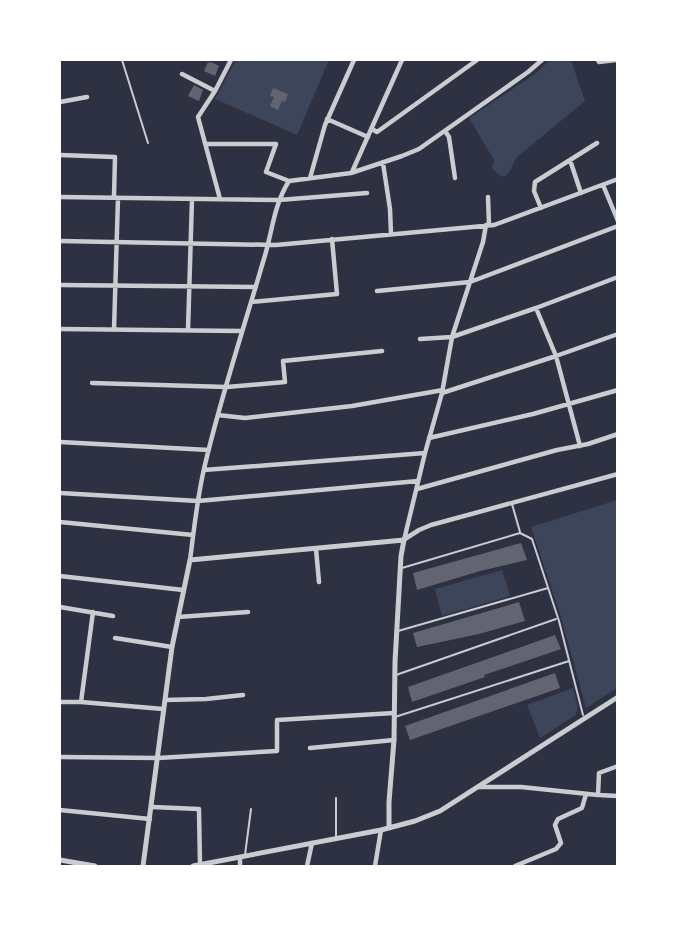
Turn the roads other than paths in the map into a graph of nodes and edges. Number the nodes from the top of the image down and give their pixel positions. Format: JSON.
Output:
{"nodes":[{"id":1,"x":122,"y":60,"type":"edge"},
{"id":2,"x":230,"y":60,"type":"edge"},
{"id":3,"x":354,"y":60,"type":"edge"},
{"id":4,"x":402,"y":60,"type":"edge"},
{"id":5,"x":462,"y":60,"type":"edge"},
{"id":6,"x":477,"y":60,"type":"edge"},
{"id":7,"x":542,"y":60,"type":"edge"},
{"id":8,"x":598,"y":60,"type":"edge"},
{"id":9,"x":616,"y":60,"type":"edge"},
{"id":10,"x":470,"y":64,"type":"junction"},
{"id":11,"x":182,"y":74,"type":"dead end"},
{"id":12,"x":215,"y":90,"type":"junction"},
{"id":13,"x":88,"y":97,"type":"dead end"},
{"id":14,"x":60,"y":102,"type":"edge"},
{"id":15,"x":327,"y":119,"type":"junction"},
{"id":16,"x":372,"y":129,"type":"junction"},
{"id":17,"x":445,"y":131,"type":"junction"},
{"id":18,"x":368,"y":137,"type":"junction"},
{"id":19,"x":148,"y":143,"type":"dead end"},
{"id":20,"x":597,"y":143,"type":"dead end"},
{"id":21,"x":206,"y":144,"type":"junction"},
{"id":22,"x":60,"y":155,"type":"edge"},
{"id":23,"x":570,"y":160,"type":"junction"},
{"id":24,"x":383,"y":163,"type":"junction"},
{"id":25,"x":351,"y":173,"type":"junction"},
{"id":26,"x":310,"y":178,"type":"junction"},
{"id":27,"x":455,"y":178,"type":"dead end"},
{"id":28,"x":618,"y":179,"type":"edge"},
{"id":29,"x":289,"y":181,"type":"junction"},
{"id":30,"x":603,"y":185,"type":"junction"},
{"id":31,"x":367,"y":193,"type":"dead end"},
{"id":32,"x":582,"y":193,"type":"junction"},
{"id":33,"x":60,"y":197,"type":"edge"},
{"id":34,"x":116,"y":197,"type":"junction"},
{"id":35,"x":488,"y":197,"type":"dead end"},
{"id":36,"x":192,"y":199,"type":"junction"},
{"id":37,"x":220,"y":199,"type":"junction"},
{"id":38,"x":279,"y":200,"type":"junction"},
{"id":39,"x":541,"y":208,"type":"junction"},
{"id":40,"x":618,"y":223,"type":"edge"},
{"id":41,"x":487,"y":225,"type":"junction"},
{"id":42,"x":391,"y":234,"type":"junction"},
{"id":43,"x":332,"y":240,"type":"junction"},
{"id":44,"x":60,"y":241,"type":"edge"},
{"id":45,"x":116,"y":242,"type":"junction"},
{"id":46,"x":191,"y":243,"type":"junction"},
{"id":47,"x":268,"y":244,"type":"junction"},
{"id":48,"x":618,"y":277,"type":"edge"},
{"id":49,"x":470,"y":282,"type":"junction"},
{"id":50,"x":60,"y":285,"type":"edge"},
{"id":51,"x":115,"y":285,"type":"junction"},
{"id":52,"x":190,"y":286,"type":"junction"},
{"id":53,"x":256,"y":287,"type":"junction"},
{"id":54,"x":377,"y":291,"type":"dead end"},
{"id":55,"x":251,"y":302,"type":"junction"},
{"id":56,"x":536,"y":308,"type":"junction"},
{"id":57,"x":60,"y":329,"type":"edge"},
{"id":58,"x":114,"y":330,"type":"junction"},
{"id":59,"x":188,"y":330,"type":"junction"},
{"id":60,"x":241,"y":331,"type":"junction"},
{"id":61,"x":618,"y":334,"type":"edge"},
{"id":62,"x":452,"y":337,"type":"junction"},
{"id":63,"x":420,"y":339,"type":"dead end"},
{"id":64,"x":382,"y":351,"type":"dead end"},
{"id":65,"x":556,"y":356,"type":"junction"},
{"id":66,"x":92,"y":383,"type":"dead end"},
{"id":67,"x":227,"y":387,"type":"junction"},
{"id":68,"x":618,"y":390,"type":"edge"},
{"id":69,"x":443,"y":391,"type":"junction"},
{"id":70,"x":570,"y":405,"type":"junction"},
{"id":71,"x":219,"y":415,"type":"junction"},
{"id":72,"x":618,"y":434,"type":"edge"},
{"id":73,"x":429,"y":438,"type":"junction"},
{"id":74,"x":60,"y":442,"type":"edge"},
{"id":75,"x":580,"y":446,"type":"junction"},
{"id":76,"x":209,"y":450,"type":"junction"},
{"id":77,"x":425,"y":453,"type":"junction"},
{"id":78,"x":204,"y":470,"type":"junction"},
{"id":79,"x":618,"y":474,"type":"edge"},
{"id":80,"x":418,"y":481,"type":"junction"},
{"id":81,"x":416,"y":489,"type":"junction"},
{"id":82,"x":60,"y":493,"type":"edge"},
{"id":83,"x":198,"y":500,"type":"junction"},
{"id":84,"x":512,"y":503,"type":"junction"},
{"id":85,"x":60,"y":522,"type":"edge"},
{"id":86,"x":520,"y":533,"type":"junction"},
{"id":87,"x":193,"y":535,"type":"junction"},
{"id":88,"x":404,"y":540,"type":"junction"},
{"id":89,"x":316,"y":549,"type":"junction"},
{"id":90,"x":190,"y":560,"type":"junction"},
{"id":91,"x":401,"y":568,"type":"junction"},
{"id":92,"x":60,"y":576,"type":"edge"},
{"id":93,"x":319,"y":582,"type":"dead end"},
{"id":94,"x":548,"y":588,"type":"junction"},
{"id":95,"x":183,"y":590,"type":"junction"},
{"id":96,"x":60,"y":607,"type":"edge"},
{"id":97,"x":93,"y":612,"type":"junction"},
{"id":98,"x":248,"y":612,"type":"dead end"},
{"id":99,"x":113,"y":615,"type":"dead end"},
{"id":100,"x":178,"y":617,"type":"junction"},
{"id":101,"x":558,"y":618,"type":"junction"},
{"id":102,"x":397,"y":631,"type":"junction"},
{"id":103,"x":115,"y":638,"type":"dead end"},
{"id":104,"x":172,"y":647,"type":"junction"},
{"id":105,"x":569,"y":661,"type":"junction"},
{"id":106,"x":395,"y":676,"type":"junction"},
{"id":107,"x":243,"y":695,"type":"dead end"},
{"id":108,"x":618,"y":697,"type":"edge"},
{"id":109,"x":164,"y":700,"type":"junction"},
{"id":110,"x":60,"y":702,"type":"edge"},
{"id":111,"x":81,"y":702,"type":"junction"},
{"id":112,"x":163,"y":709,"type":"junction"},
{"id":113,"x":394,"y":715,"type":"junction"},
{"id":114,"x":584,"y":719,"type":"junction"},
{"id":115,"x":394,"y":740,"type":"junction"},
{"id":116,"x":310,"y":748,"type":"dead end"},
{"id":117,"x":60,"y":757,"type":"edge"},
{"id":118,"x":158,"y":758,"type":"junction"},
{"id":119,"x":618,"y":766,"type":"edge"},
{"id":120,"x":479,"y":787,"type":"junction"},
{"id":121,"x":586,"y":794,"type":"junction"},
{"id":122,"x":597,"y":795,"type":"junction"},
{"id":123,"x":618,"y":796,"type":"edge"},
{"id":124,"x":336,"y":798,"type":"dead end"},
{"id":125,"x":152,"y":807,"type":"junction"},
{"id":126,"x":251,"y":809,"type":"dead end"},
{"id":127,"x":60,"y":810,"type":"edge"},
{"id":128,"x":150,"y":819,"type":"junction"},
{"id":129,"x":389,"y":828,"type":"junction"},
{"id":130,"x":381,"y":830,"type":"junction"},
{"id":131,"x":336,"y":838,"type":"junction"},
{"id":132,"x":312,"y":843,"type":"junction"},
{"id":133,"x":243,"y":856,"type":"junction"},
{"id":134,"x":60,"y":860,"type":"edge"},
{"id":135,"x":95,"y":866,"type":"edge"},
{"id":136,"x":142,"y":866,"type":"edge"},
{"id":137,"x":196,"y":866,"type":"edge"},
{"id":138,"x":240,"y":866,"type":"edge"},
{"id":139,"x":307,"y":866,"type":"edge"},
{"id":140,"x":375,"y":866,"type":"edge"},
{"id":141,"x":514,"y":866,"type":"edge"}],
"edges":[{"from":1,"to":19,"type":"lane"},
{"from":2,"to":12,"type":"street"},
{"from":3,"to":15,"type":"street"},
{"from":4,"to":16,"type":"street"},
{"from":5,"to":10,"type":"street"},
{"from":6,"to":10,"type":"street"},
{"from":7,"to":17,"type":"street"},
{"from":8,"to":9,"type":"street"},
{"from":10,"to":16,"type":"street"},
{"from":11,"to":12,"type":"street"},
{"from":12,"to":21,"type":"street"},
{"from":13,"to":14,"type":"street"},
{"from":15,"to":18,"type":"street"},
{"from":15,"to":26,"type":"street"},
{"from":16,"to":18,"type":"street"},
{"from":17,"to":24,"type":"street"},
{"from":17,"to":27,"type":"street"},
{"from":18,"to":25,"type":"street"},
{"from":20,"to":23,"type":"street"},
{"from":21,"to":29,"type":"street"},
{"from":21,"to":37,"type":"street"},
{"from":22,"to":34,"type":"street"},
{"from":23,"to":32,"type":"street"},
{"from":23,"to":39,"type":"street"},
{"from":24,"to":25,"type":"street"},
{"from":24,"to":42,"type":"street"},
{"from":25,"to":26,"type":"street"},
{"from":26,"to":29,"type":"street"},
{"from":28,"to":30,"type":"street"},
{"from":29,"to":38,"type":"street"},
{"from":30,"to":32,"type":"street"},
{"from":30,"to":40,"type":"street"},
{"from":31,"to":38,"type":"street"},
{"from":32,"to":39,"type":"street"},
{"from":33,"to":34,"type":"street"},
{"from":34,"to":36,"type":"street"},
{"from":34,"to":45,"type":"street"},
{"from":35,"to":41,"type":"street"},
{"from":36,"to":37,"type":"street"},
{"from":36,"to":46,"type":"street"},
{"from":37,"to":38,"type":"street"},
{"from":38,"to":47,"type":"street"},
{"from":39,"to":41,"type":"street"},
{"from":40,"to":49,"type":"street"},
{"from":41,"to":42,"type":"street"},
{"from":41,"to":49,"type":"street"},
{"from":42,"to":43,"type":"street"},
{"from":43,"to":47,"type":"street"},
{"from":43,"to":55,"type":"street"},
{"from":44,"to":45,"type":"street"},
{"from":45,"to":46,"type":"street"},
{"from":45,"to":51,"type":"street"},
{"from":46,"to":47,"type":"street"},
{"from":46,"to":52,"type":"street"},
{"from":47,"to":53,"type":"street"},
{"from":48,"to":56,"type":"street"},
{"from":49,"to":54,"type":"street"},
{"from":49,"to":62,"type":"street"},
{"from":50,"to":51,"type":"street"},
{"from":51,"to":52,"type":"street"},
{"from":51,"to":58,"type":"street"},
{"from":52,"to":53,"type":"street"},
{"from":52,"to":59,"type":"street"},
{"from":53,"to":55,"type":"street"},
{"from":55,"to":60,"type":"street"},
{"from":56,"to":62,"type":"street"},
{"from":56,"to":65,"type":"street"},
{"from":57,"to":58,"type":"street"},
{"from":58,"to":59,"type":"street"},
{"from":59,"to":60,"type":"street"},
{"from":60,"to":67,"type":"street"},
{"from":61,"to":65,"type":"street"},
{"from":62,"to":63,"type":"street"},
{"from":62,"to":69,"type":"street"},
{"from":64,"to":67,"type":"street"},
{"from":65,"to":69,"type":"street"},
{"from":65,"to":70,"type":"street"},
{"from":66,"to":67,"type":"street"},
{"from":67,"to":71,"type":"street"},
{"from":68,"to":70,"type":"street"},
{"from":69,"to":71,"type":"street"},
{"from":69,"to":73,"type":"street"},
{"from":70,"to":73,"type":"street"},
{"from":70,"to":75,"type":"street"},
{"from":71,"to":76,"type":"street"},
{"from":72,"to":75,"type":"street"},
{"from":73,"to":77,"type":"street"},
{"from":74,"to":76,"type":"street"},
{"from":75,"to":81,"type":"street"},
{"from":76,"to":78,"type":"street"},
{"from":77,"to":78,"type":"street"},
{"from":77,"to":80,"type":"street"},
{"from":78,"to":83,"type":"street"},
{"from":79,"to":84,"type":"street"},
{"from":80,"to":81,"type":"street"},
{"from":80,"to":83,"type":"street"},
{"from":81,"to":88,"type":"street"},
{"from":82,"to":83,"type":"street"},
{"from":83,"to":87,"type":"street"},
{"from":84,"to":86,"type":"lane"},
{"from":84,"to":88,"type":"street"},
{"from":85,"to":87,"type":"street"},
{"from":86,"to":91,"type":"lane"},
{"from":86,"to":94,"type":"lane"},
{"from":87,"to":90,"type":"street"},
{"from":88,"to":89,"type":"street"},
{"from":88,"to":91,"type":"street"},
{"from":89,"to":90,"type":"street"},
{"from":89,"to":93,"type":"street"},
{"from":90,"to":95,"type":"street"},
{"from":91,"to":102,"type":"street"},
{"from":92,"to":95,"type":"street"},
{"from":94,"to":101,"type":"lane"},
{"from":94,"to":102,"type":"lane"},
{"from":95,"to":100,"type":"street"},
{"from":96,"to":97,"type":"street"},
{"from":97,"to":99,"type":"street"},
{"from":97,"to":111,"type":"street"},
{"from":98,"to":100,"type":"street"},
{"from":100,"to":104,"type":"street"},
{"from":101,"to":105,"type":"lane"},
{"from":101,"to":106,"type":"lane"},
{"from":102,"to":106,"type":"street"},
{"from":103,"to":104,"type":"street"},
{"from":104,"to":109,"type":"street"},
{"from":105,"to":113,"type":"lane"},
{"from":105,"to":114,"type":"lane"},
{"from":106,"to":113,"type":"street"},
{"from":107,"to":109,"type":"street"},
{"from":108,"to":114,"type":"street"},
{"from":109,"to":112,"type":"street"},
{"from":110,"to":111,"type":"street"},
{"from":111,"to":112,"type":"street"},
{"from":112,"to":118,"type":"street"},
{"from":113,"to":115,"type":"street"},
{"from":113,"to":118,"type":"street"},
{"from":114,"to":120,"type":"street"},
{"from":115,"to":116,"type":"street"},
{"from":115,"to":129,"type":"street"},
{"from":117,"to":118,"type":"street"},
{"from":118,"to":125,"type":"street"},
{"from":119,"to":122,"type":"street"},
{"from":120,"to":121,"type":"street"},
{"from":120,"to":129,"type":"street"},
{"from":121,"to":122,"type":"street"},
{"from":121,"to":141,"type":"street"},
{"from":122,"to":123,"type":"street"},
{"from":124,"to":131,"type":"lane"},
{"from":125,"to":128,"type":"street"},
{"from":125,"to":137,"type":"street"},
{"from":126,"to":133,"type":"lane"},
{"from":127,"to":128,"type":"street"},
{"from":128,"to":136,"type":"street"},
{"from":129,"to":130,"type":"street"},
{"from":130,"to":131,"type":"street"},
{"from":130,"to":140,"type":"street"},
{"from":131,"to":132,"type":"street"},
{"from":132,"to":133,"type":"street"},
{"from":132,"to":139,"type":"street"},
{"from":133,"to":137,"type":"street"},
{"from":133,"to":138,"type":"street"},
{"from":134,"to":135,"type":"street"}]}
